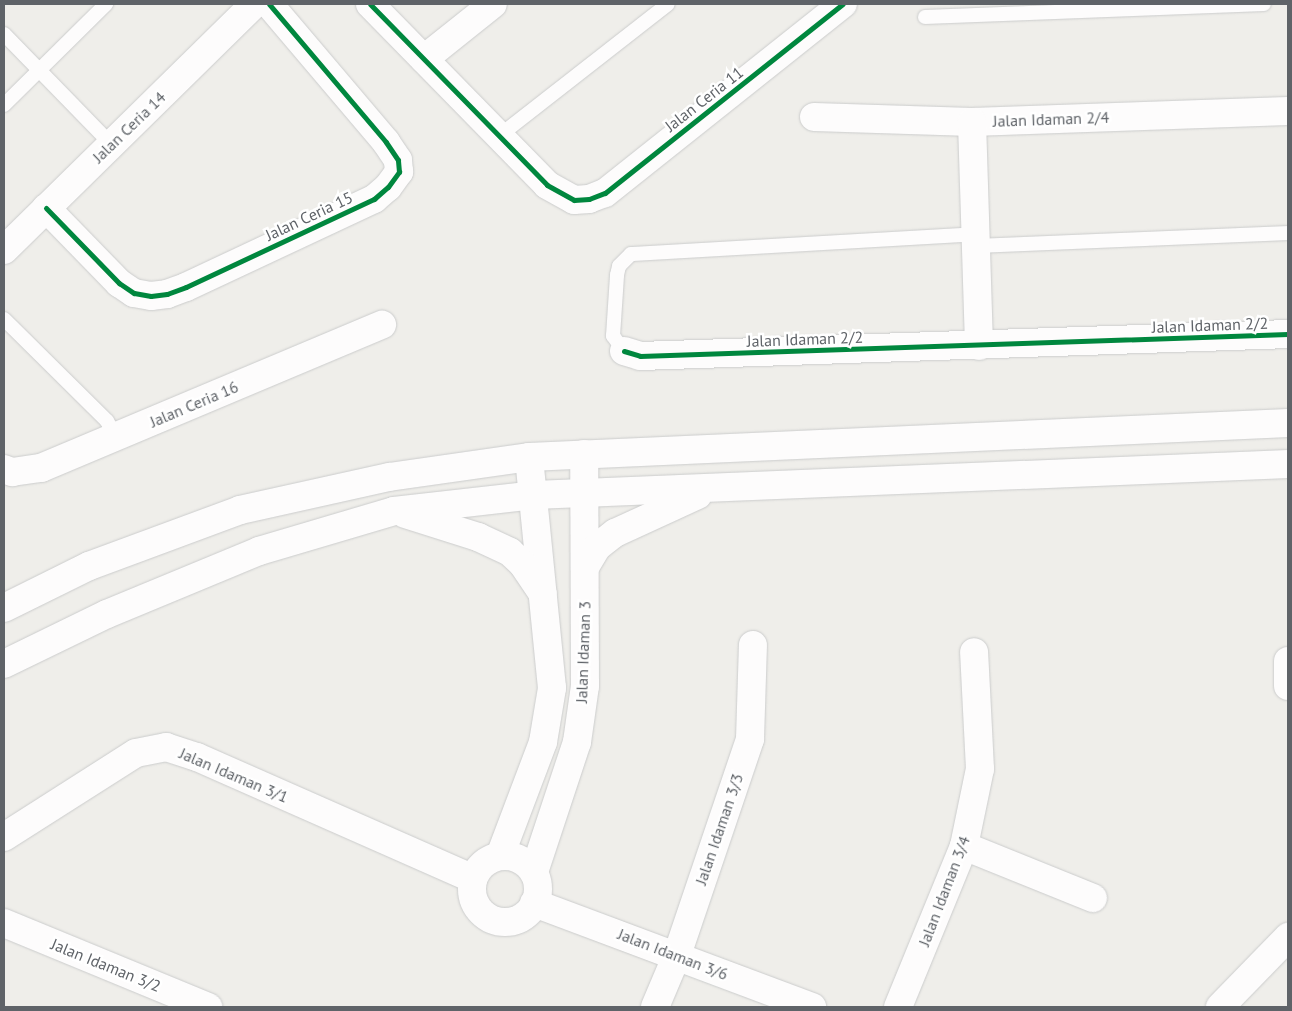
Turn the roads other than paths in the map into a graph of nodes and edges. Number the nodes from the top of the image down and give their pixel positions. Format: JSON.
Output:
{"nodes":[{"id":1,"x":106,"y":4,"type":"edge"},
{"id":2,"x":254,"y":4,"type":"edge"},
{"id":3,"x":269,"y":4,"type":"edge"},
{"id":4,"x":370,"y":4,"type":"edge"},
{"id":5,"x":493,"y":4,"type":"edge"},
{"id":6,"x":668,"y":4,"type":"edge"},
{"id":7,"x":1264,"y":4,"type":"edge"},
{"id":8,"x":838,"y":5,"type":"edge"},
{"id":9,"x":925,"y":17,"type":"dead end"},
{"id":10,"x":4,"y":34,"type":"edge"},
{"id":11,"x":424,"y":59,"type":"junction"},
{"id":12,"x":39,"y":70,"type":"junction"},
{"id":13,"x":4,"y":105,"type":"edge"},
{"id":14,"x":1288,"y":111,"type":"edge"},
{"id":15,"x":814,"y":117,"type":"dead end"},
{"id":16,"x":972,"y":122,"type":"junction"},
{"id":17,"x":499,"y":136,"type":"junction"},
{"id":18,"x":111,"y":144,"type":"junction"},
{"id":19,"x":46,"y":208,"type":"junction"},
{"id":20,"x":1288,"y":233,"type":"edge"},
{"id":21,"x":977,"y":240,"type":"junction"},
{"id":22,"x":4,"y":250,"type":"edge"},
{"id":23,"x":4,"y":319,"type":"edge"},
{"id":24,"x":382,"y":325,"type":"dead end"},
{"id":25,"x":1288,"y":334,"type":"edge"},
{"id":26,"x":979,"y":346,"type":"junction"},
{"id":27,"x":624,"y":352,"type":"joint"},
{"id":28,"x":1288,"y":423,"type":"edge"},
{"id":29,"x":116,"y":436,"type":"junction"},
{"id":30,"x":584,"y":454,"type":"junction"},
{"id":31,"x":528,"y":456,"type":"junction"},
{"id":32,"x":1288,"y":464,"type":"edge"},
{"id":33,"x":4,"y":469,"type":"edge"},
{"id":34,"x":711,"y":489,"type":"junction"},
{"id":35,"x":584,"y":494,"type":"junction"},
{"id":36,"x":534,"y":495,"type":"junction"},
{"id":37,"x":394,"y":511,"type":"junction"},
{"id":38,"x":585,"y":567,"type":"junction"},
{"id":39,"x":543,"y":594,"type":"junction"},
{"id":40,"x":4,"y":608,"type":"edge"},
{"id":41,"x":753,"y":645,"type":"dead end"},
{"id":42,"x":974,"y":652,"type":"dead end"},
{"id":43,"x":1288,"y":661,"type":"edge"},
{"id":44,"x":4,"y":664,"type":"edge"},
{"id":45,"x":1288,"y":686,"type":"edge"},
{"id":46,"x":4,"y":837,"type":"edge"},
{"id":47,"x":964,"y":846,"type":"junction"},
{"id":48,"x":500,"y":856,"type":"junction"},
{"id":49,"x":534,"y":872,"type":"junction"},
{"id":50,"x":473,"y":879,"type":"junction"},
{"id":51,"x":1093,"y":898,"type":"dead end"},
{"id":52,"x":534,"y":903,"type":"junction"},
{"id":53,"x":4,"y":923,"type":"edge"},
{"id":54,"x":1288,"y":937,"type":"edge"},
{"id":55,"x":677,"y":955,"type":"junction"},
{"id":56,"x":208,"y":1007,"type":"edge"},
{"id":57,"x":656,"y":1007,"type":"edge"},
{"id":58,"x":812,"y":1007,"type":"edge"},
{"id":59,"x":898,"y":1007,"type":"edge"},
{"id":60,"x":1220,"y":1007,"type":"edge"}],
"edges":[{"from":1,"to":12,"type":"lane"},
{"from":2,"to":18,"type":"street","name":"Jalan Ceria 14"},
{"from":3,"to":19,"type":"street","name":"Jalan Ceria 15"},
{"from":4,"to":11,"type":"street"},
{"from":5,"to":11,"type":"street"},
{"from":6,"to":17,"type":"lane"},
{"from":7,"to":9,"type":"lane"},
{"from":8,"to":17,"type":"street","name":"Jalan Ceria 11"},
{"from":10,"to":12,"type":"lane"},
{"from":11,"to":17,"type":"street"},
{"from":12,"to":13,"type":"lane"},
{"from":12,"to":18,"type":"lane"},
{"from":14,"to":16,"type":"street","name":"Jalan Idaman 2/4"},
{"from":15,"to":16,"type":"street","name":"Jalan Idaman 2/4"},
{"from":16,"to":21,"type":"street"},
{"from":18,"to":19,"type":"street","name":"Jalan Ceria 14"},
{"from":19,"to":22,"type":"street","name":"Jalan Ceria 14"},
{"from":20,"to":21,"type":"lane"},
{"from":21,"to":26,"type":"street"},
{"from":21,"to":27,"type":"lane"},
{"from":23,"to":29,"type":"lane"},
{"from":24,"to":29,"type":"street","name":"Jalan Ceria 16"},
{"from":25,"to":26,"type":"street","name":"Jalan Idaman 2/2"},
{"from":26,"to":27,"type":"street","name":"Jalan Idaman 2/2"},
{"from":28,"to":30,"type":"street"},
{"from":29,"to":33,"type":"street","name":"Jalan Ceria 16"},
{"from":30,"to":31,"type":"street"},
{"from":30,"to":35,"type":"street","name":"Jalan Idaman 3"},
{"from":31,"to":36,"type":"street","name":"Jalan Idaman 3"},
{"from":31,"to":40,"type":"street"},
{"from":32,"to":34,"type":"street"},
{"from":34,"to":35,"type":"street"},
{"from":34,"to":38,"type":"street"},
{"from":35,"to":36,"type":"street"},
{"from":35,"to":38,"type":"street","name":"Jalan Idaman 3"},
{"from":36,"to":37,"type":"street"},
{"from":36,"to":39,"type":"street","name":"Jalan Idaman 3"},
{"from":37,"to":39,"type":"street"},
{"from":37,"to":44,"type":"street"},
{"from":38,"to":49,"type":"street","name":"Jalan Idaman 3"},
{"from":39,"to":48,"type":"street","name":"Jalan Idaman 3"},
{"from":41,"to":55,"type":"street","name":"Jalan Idaman 3/3"},
{"from":42,"to":47,"type":"street","name":"Jalan Idaman 3/4"},
{"from":43,"to":45,"type":"street"},
{"from":46,"to":50,"type":"street","name":"Jalan Idaman 3/1"},
{"from":47,"to":51,"type":"street"},
{"from":47,"to":59,"type":"street","name":"Jalan Idaman 3/4"},
{"from":48,"to":49,"type":"street"},
{"from":48,"to":50,"type":"street"},
{"from":49,"to":52,"type":"street"},
{"from":50,"to":52,"type":"street"},
{"from":52,"to":55,"type":"street","name":"Jalan Idaman 3/6"},
{"from":53,"to":56,"type":"street","name":"Jalan Idaman 3/2"},
{"from":54,"to":60,"type":"street"},
{"from":55,"to":57,"type":"street","name":"Jalan Idaman 3/3"},
{"from":55,"to":58,"type":"street","name":"Jalan Idaman 3/6"}]}
